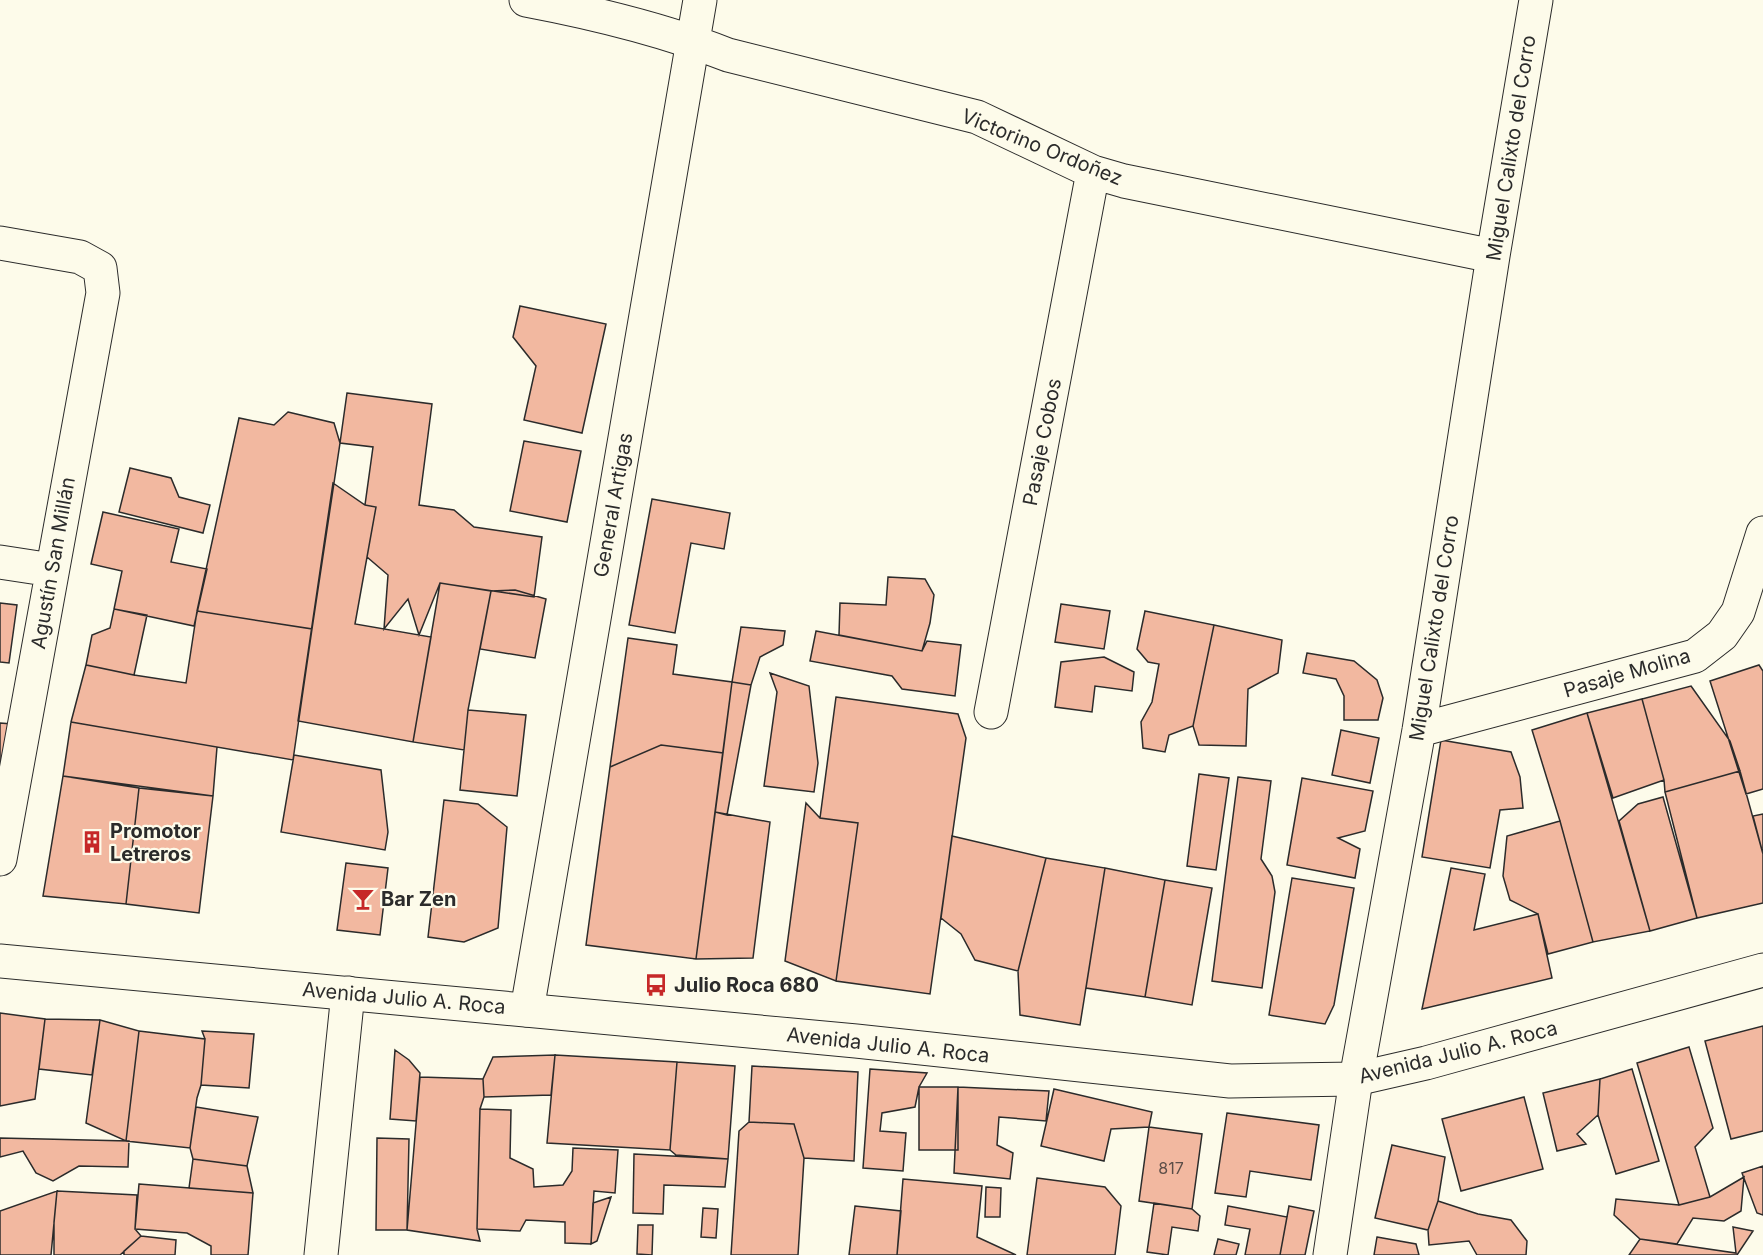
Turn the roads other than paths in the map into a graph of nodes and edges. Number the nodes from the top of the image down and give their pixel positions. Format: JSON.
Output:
{"nodes":[{"id":1,"x":526,"y":0,"type":"edge"},
{"id":2,"x":700,"y":0,"type":"edge"},
{"id":3,"x":1536,"y":0,"type":"edge"},
{"id":4,"x":692,"y":41,"type":"junction"},
{"id":5,"x":1093,"y":172,"type":"junction"},
{"id":6,"x":0,"y":243,"type":"edge"},
{"id":7,"x":1493,"y":256,"type":"junction"},
{"id":8,"x":1763,"y":533,"type":"edge"},
{"id":9,"x":0,"y":562,"type":"edge"},
{"id":10,"x":52,"y":570,"type":"junction"},
{"id":11,"x":991,"y":712,"type":"dead end"},
{"id":12,"x":1419,"y":730,"type":"junction"},
{"id":13,"x":0,"y":859,"type":"edge"},
{"id":14,"x":0,"y":962,"type":"edge"},
{"id":15,"x":1763,"y":970,"type":"edge"},
{"id":16,"x":348,"y":993,"type":"junction"},
{"id":17,"x":527,"y":1010,"type":"junction"},
{"id":18,"x":1356,"y":1079,"type":"junction"},
{"id":19,"x":321,"y":1255,"type":"edge"},
{"id":20,"x":1330,"y":1255,"type":"edge"}],
"edges":[{"from":1,"to":4,"type":"street","name":"Victorino Ordoñez"},
{"from":2,"to":4,"type":"street","name":"General Artigas"},
{"from":3,"to":7,"type":"street","name":"Miguel Calixto del Corro"},
{"from":4,"to":5,"type":"street","name":"Victorino Ordoñez"},
{"from":4,"to":17,"type":"street","name":"General Artigas"},
{"from":5,"to":7,"type":"street","name":"Victorino Ordoñez"},
{"from":5,"to":11,"type":"street","name":"Pasaje Cobos"},
{"from":6,"to":10,"type":"street","name":"Agustín San Millán"},
{"from":7,"to":12,"type":"street","name":"Miguel Calixto del Corro"},
{"from":8,"to":12,"type":"street","name":"Pasaje Molina"},
{"from":9,"to":10,"type":"street"},
{"from":10,"to":13,"type":"street","name":"Agustín San Millán"},
{"from":12,"to":18,"type":"street","name":"Miguel Calixto del Corro"},
{"from":14,"to":16,"type":"street","name":"Avenida Julio A. Roca"},
{"from":15,"to":18,"type":"street","name":"Avenida Julio A. Roca"},
{"from":16,"to":17,"type":"street","name":"Avenida Julio A. Roca"},
{"from":16,"to":19,"type":"street"},
{"from":17,"to":18,"type":"street","name":"Avenida Julio A. Roca"},
{"from":18,"to":20,"type":"street","name":"Miguel Calixto del Corro"}]}
